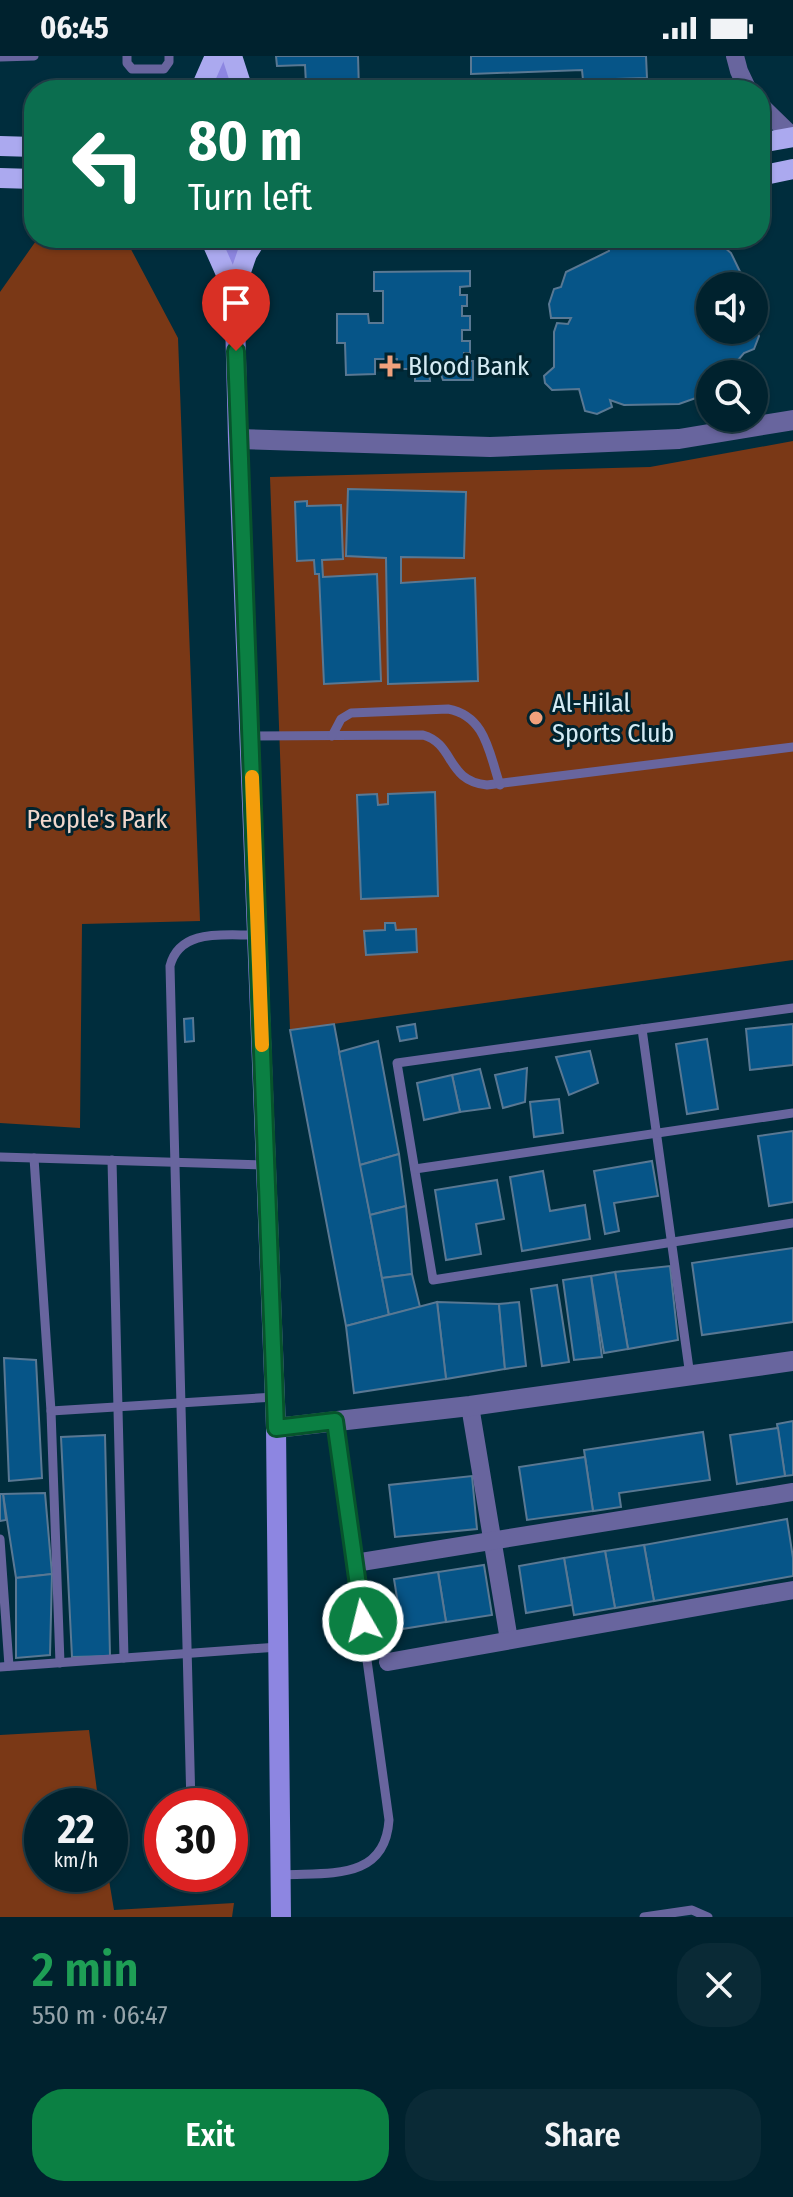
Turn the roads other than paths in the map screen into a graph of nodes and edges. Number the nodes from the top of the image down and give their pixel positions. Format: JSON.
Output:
{"nodes":[{"id":1,"x":34,"y":56,"type":"edge"},
{"id":2,"x":127,"y":56,"type":"edge"},
{"id":3,"x":169,"y":56,"type":"edge"},
{"id":4,"x":215,"y":56,"type":"edge"},
{"id":5,"x":224,"y":56,"type":"edge"},
{"id":6,"x":232,"y":56,"type":"edge"},
{"id":7,"x":2,"y":57,"type":"edge"},
{"id":8,"x":204,"y":80,"type":"edge"},
{"id":9,"x":225,"y":80,"type":"edge"},
{"id":10,"x":240,"y":80,"type":"edge"},
{"id":11,"x":770,"y":115,"type":"edge"},
{"id":12,"x":793,"y":137,"type":"edge"},
{"id":13,"x":770,"y":141,"type":"edge"},
{"id":14,"x":0,"y":146,"type":"edge"},
{"id":15,"x":24,"y":147,"type":"edge"},
{"id":16,"x":793,"y":169,"type":"edge"},
{"id":17,"x":770,"y":174,"type":"edge"},
{"id":18,"x":0,"y":178,"type":"edge"},
{"id":19,"x":24,"y":179,"type":"edge"},
{"id":20,"x":214,"y":248,"type":"edge"},
{"id":21,"x":233,"y":248,"type":"edge"},
{"id":22,"x":251,"y":248,"type":"edge"},
{"id":23,"x":234,"y":292,"type":"junction"},
{"id":24,"x":793,"y":420,"type":"edge"},
{"id":25,"x":238,"y":439,"type":"junction"},
{"id":26,"x":250,"y":736,"type":"junction"},
{"id":27,"x":332,"y":736,"type":"junction"},
{"id":28,"x":793,"y":747,"type":"edge"},
{"id":29,"x":500,"y":785,"type":"junction"},
{"id":30,"x":258,"y":935,"type":"junction"},
{"id":31,"x":793,"y":1008,"type":"edge"},
{"id":32,"x":642,"y":1029,"type":"junction"},
{"id":33,"x":793,"y":1113,"type":"edge"},
{"id":34,"x":656,"y":1133,"type":"junction"},
{"id":35,"x":0,"y":1157,"type":"edge"},
{"id":36,"x":34,"y":1158,"type":"junction"},
{"id":37,"x":112,"y":1160,"type":"junction"},
{"id":38,"x":177,"y":1162,"type":"junction"},
{"id":39,"x":266,"y":1165,"type":"junction"},
{"id":40,"x":415,"y":1169,"type":"junction"},
{"id":41,"x":793,"y":1223,"type":"edge"},
{"id":42,"x":671,"y":1242,"type":"junction"},
{"id":43,"x":793,"y":1361,"type":"edge"},
{"id":44,"x":690,"y":1376,"type":"junction"},
{"id":45,"x":275,"y":1397,"type":"junction"},
{"id":46,"x":181,"y":1403,"type":"junction"},
{"id":47,"x":470,"y":1406,"type":"junction"},
{"id":48,"x":117,"y":1407,"type":"junction"},
{"id":49,"x":51,"y":1411,"type":"junction"},
{"id":50,"x":335,"y":1421,"type":"junction"},
{"id":51,"x":276,"y":1428,"type":"junction"},
{"id":52,"x":793,"y":1492,"type":"edge"},
{"id":53,"x":0,"y":1539,"type":"edge"},
{"id":54,"x":493,"y":1541,"type":"junction"},
{"id":55,"x":355,"y":1563,"type":"junction"},
{"id":56,"x":793,"y":1590,"type":"edge"},
{"id":57,"x":363,"y":1621,"type":"dead end"},
{"id":58,"x":509,"y":1640,"type":"junction"},
{"id":59,"x":278,"y":1647,"type":"junction"},
{"id":60,"x":366,"y":1653,"type":"dead end"},
{"id":61,"x":187,"y":1654,"type":"junction"},
{"id":62,"x":124,"y":1658,"type":"junction"},
{"id":63,"x":388,"y":1662,"type":"dead end"},
{"id":64,"x":60,"y":1663,"type":"junction"},
{"id":65,"x":4,"y":1667,"type":"edge"},
{"id":66,"x":191,"y":1788,"type":"edge"},
{"id":67,"x":282,"y":1875,"type":"junction"},
{"id":68,"x":281,"y":1917,"type":"edge"},
{"id":69,"x":644,"y":1917,"type":"edge"},
{"id":70,"x":708,"y":1917,"type":"edge"}],
"edges":[{"from":1,"to":7,"type":"lane"},
{"from":2,"to":3,"type":"lane"},
{"from":4,"to":8,"type":"main road"},
{"from":5,"to":9,"type":"main road"},
{"from":6,"to":10,"type":"main road"},
{"from":11,"to":12,"type":"street"},
{"from":12,"to":13,"type":"main road"},
{"from":14,"to":15,"type":"main road"},
{"from":16,"to":17,"type":"main road"},
{"from":18,"to":19,"type":"main road"},
{"from":20,"to":23,"type":"main road"},
{"from":21,"to":23,"type":"main road"},
{"from":22,"to":23,"type":"main road"},
{"from":23,"to":25,"type":"main road"},
{"from":24,"to":25,"type":"street"},
{"from":25,"to":26,"type":"main road"},
{"from":26,"to":27,"type":"lane"},
{"from":26,"to":30,"type":"main road"},
{"from":27,"to":29,"type":"lane"},
{"from":27,"to":29,"type":"lane"},
{"from":28,"to":29,"type":"lane"},
{"from":30,"to":38,"type":"lane"},
{"from":30,"to":39,"type":"main road"},
{"from":31,"to":32,"type":"lane"},
{"from":32,"to":34,"type":"lane"},
{"from":32,"to":40,"type":"lane"},
{"from":33,"to":34,"type":"lane"},
{"from":34,"to":40,"type":"lane"},
{"from":34,"to":42,"type":"lane"},
{"from":35,"to":36,"type":"lane"},
{"from":36,"to":37,"type":"lane"},
{"from":36,"to":49,"type":"lane"},
{"from":37,"to":38,"type":"lane"},
{"from":37,"to":48,"type":"lane"},
{"from":38,"to":39,"type":"lane"},
{"from":38,"to":46,"type":"lane"},
{"from":39,"to":45,"type":"main road"},
{"from":40,"to":42,"type":"lane"},
{"from":41,"to":42,"type":"lane"},
{"from":42,"to":44,"type":"lane"},
{"from":43,"to":44,"type":"street"},
{"from":44,"to":47,"type":"street"},
{"from":45,"to":46,"type":"lane"},
{"from":45,"to":51,"type":"main road"},
{"from":46,"to":48,"type":"lane"},
{"from":46,"to":61,"type":"lane"},
{"from":47,"to":50,"type":"street"},
{"from":47,"to":54,"type":"street"},
{"from":48,"to":49,"type":"lane"},
{"from":48,"to":62,"type":"lane"},
{"from":49,"to":64,"type":"lane"},
{"from":50,"to":51,"type":"street"},
{"from":50,"to":55,"type":"street"},
{"from":51,"to":59,"type":"main road"},
{"from":52,"to":54,"type":"street"},
{"from":53,"to":65,"type":"lane"},
{"from":54,"to":55,"type":"street"},
{"from":54,"to":58,"type":"street"},
{"from":55,"to":57,"type":"street"},
{"from":56,"to":58,"type":"street"},
{"from":58,"to":63,"type":"street"},
{"from":59,"to":61,"type":"lane"},
{"from":59,"to":67,"type":"main road"},
{"from":60,"to":67,"type":"lane"},
{"from":61,"to":62,"type":"lane"},
{"from":61,"to":66,"type":"lane"},
{"from":62,"to":64,"type":"lane"},
{"from":64,"to":65,"type":"lane"},
{"from":67,"to":68,"type":"main road"},
{"from":69,"to":70,"type":"lane"}]}
